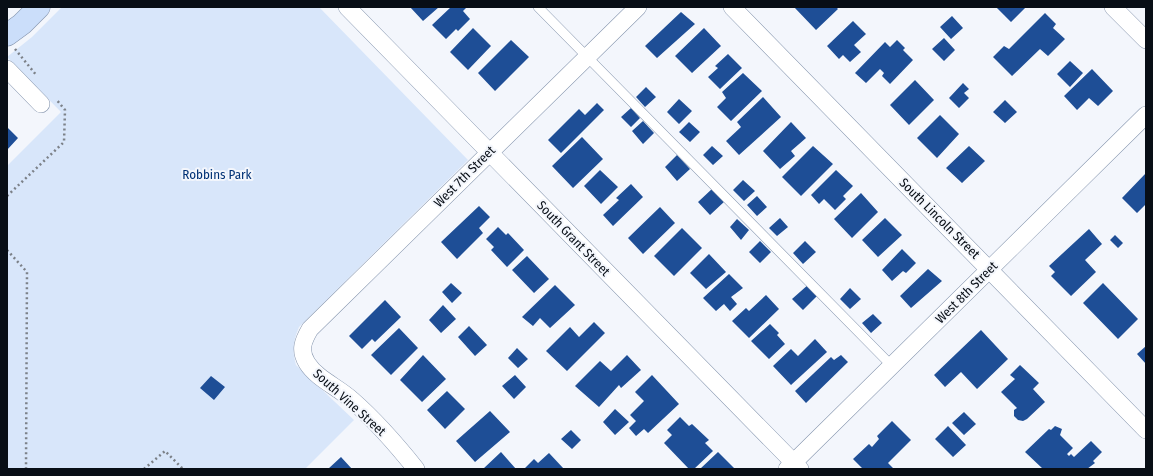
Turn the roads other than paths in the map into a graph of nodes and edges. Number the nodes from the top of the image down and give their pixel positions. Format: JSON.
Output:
{"nodes":[{"id":1,"x":39,"y":7,"type":"edge"},
{"id":2,"x":347,"y":7,"type":"edge"},
{"id":3,"x":538,"y":7,"type":"edge"},
{"id":4,"x":638,"y":7,"type":"edge"},
{"id":5,"x":732,"y":7,"type":"edge"},
{"id":6,"x":1113,"y":7,"type":"edge"},
{"id":7,"x":1146,"y":40,"type":"edge"},
{"id":8,"x":11,"y":42,"type":"edge"},
{"id":9,"x":587,"y":57,"type":"junction"},
{"id":10,"x":7,"y":69,"type":"edge"},
{"id":11,"x":48,"y":101,"type":"road end"},
{"id":12,"x":1146,"y":115,"type":"edge"},
{"id":13,"x":489,"y":152,"type":"junction"},
{"id":14,"x":990,"y":269,"type":"junction"},
{"id":15,"x":302,"y":352,"type":"joint"},
{"id":16,"x":892,"y":366,"type":"junction"},
{"id":17,"x":1146,"y":430,"type":"edge"},
{"id":18,"x":794,"y":467,"type":"edge"},
{"id":19,"x":416,"y":469,"type":"edge"}],
"edges":[{"from":1,"to":8,"type":"street"},
{"from":2,"to":13,"type":"street","name":"South Grant Street"},
{"from":3,"to":9,"type":"lane"},
{"from":4,"to":9,"type":"street","name":"West 7th Street"},
{"from":5,"to":14,"type":"street","name":"South Lincoln Street"},
{"from":6,"to":7,"type":"street"},
{"from":9,"to":13,"type":"street","name":"West 7th Street"},
{"from":9,"to":16,"type":"lane"},
{"from":10,"to":11,"type":"street"},
{"from":12,"to":14,"type":"street","name":"West 8th Street"},
{"from":13,"to":15,"type":"street","name":"West 7th Street"},
{"from":13,"to":18,"type":"street","name":"South Grant Street"},
{"from":14,"to":16,"type":"street","name":"West 8th Street"},
{"from":14,"to":17,"type":"street","name":"South Lincoln Street"},
{"from":15,"to":19,"type":"street","name":"South Vine Street"},
{"from":16,"to":18,"type":"street","name":"West 8th Street"}]}
